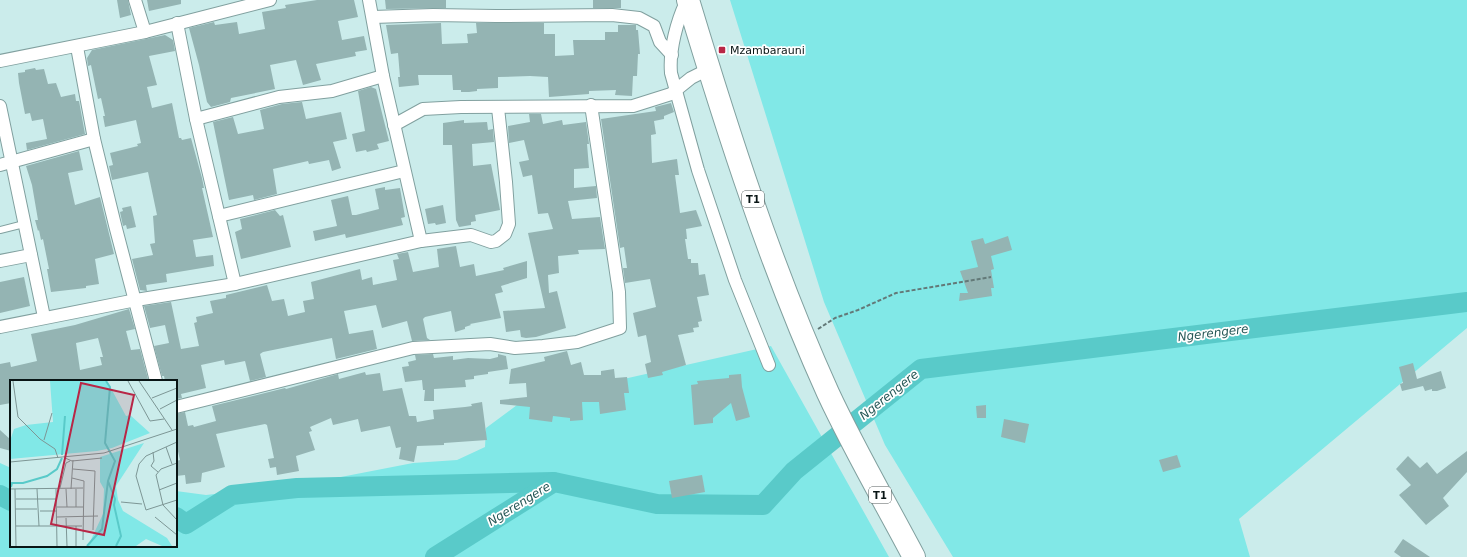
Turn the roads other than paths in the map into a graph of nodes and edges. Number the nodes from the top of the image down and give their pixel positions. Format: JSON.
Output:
{"nodes":[{"id":1,"x":136,"y":0,"type":"edge"},
{"id":2,"x":369,"y":0,"type":"edge"},
{"id":3,"x":688,"y":0,"type":"edge"},
{"id":4,"x":263,"y":1,"type":"edge"},
{"id":5,"x":373,"y":17,"type":"junction"},
{"id":6,"x":178,"y":23,"type":"junction"},
{"id":7,"x":145,"y":32,"type":"junction"},
{"id":8,"x":77,"y":47,"type":"junction"},
{"id":9,"x":672,"y":55,"type":"junction"},
{"id":10,"x":0,"y":61,"type":"edge"},
{"id":11,"x":709,"y":69,"type":"junction"},
{"id":12,"x":383,"y":76,"type":"junction"},
{"id":13,"x":676,"y":89,"type":"junction"},
{"id":14,"x":0,"y":106,"type":"edge"},
{"id":15,"x":591,"y":106,"type":"junction"},
{"id":16,"x":498,"y":108,"type":"junction"},
{"id":17,"x":196,"y":119,"type":"junction"},
{"id":18,"x":394,"y":125,"type":"junction"},
{"id":19,"x":94,"y":139,"type":"junction"},
{"id":20,"x":6,"y":163,"type":"edge"},
{"id":21,"x":404,"y":171,"type":"junction"},
{"id":22,"x":219,"y":216,"type":"junction"},
{"id":23,"x":24,"y":224,"type":"junction"},
{"id":24,"x":0,"y":230,"type":"edge"},
{"id":25,"x":421,"y":241,"type":"junction"},
{"id":26,"x":31,"y":255,"type":"junction"},
{"id":27,"x":0,"y":261,"type":"edge"},
{"id":28,"x":235,"y":284,"type":"junction"},
{"id":29,"x":136,"y":300,"type":"junction"},
{"id":30,"x":44,"y":317,"type":"junction"},
{"id":31,"x":0,"y":327,"type":"edge"},
{"id":32,"x":768,"y":365,"type":"dead end"},
{"id":33,"x":156,"y":380,"type":"edge"},
{"id":34,"x":177,"y":407,"type":"edge"},
{"id":35,"x":914,"y":557,"type":"edge"}],
"edges":[{"from":1,"to":7,"type":"street"},
{"from":2,"to":5,"type":"street"},
{"from":3,"to":9,"type":"street"},
{"from":3,"to":11,"type":"highway","number":"T1"},
{"from":4,"to":6,"type":"street"},
{"from":5,"to":9,"type":"street"},
{"from":5,"to":12,"type":"street"},
{"from":6,"to":7,"type":"street"},
{"from":6,"to":17,"type":"street"},
{"from":7,"to":8,"type":"street"},
{"from":8,"to":10,"type":"street"},
{"from":8,"to":19,"type":"street"},
{"from":9,"to":13,"type":"street"},
{"from":11,"to":13,"type":"street"},
{"from":11,"to":35,"type":"highway","number":"T1"},
{"from":12,"to":17,"type":"street"},
{"from":12,"to":18,"type":"street"},
{"from":13,"to":15,"type":"street"},
{"from":13,"to":32,"type":"street"},
{"from":14,"to":20,"type":"street"},
{"from":15,"to":16,"type":"street"},
{"from":15,"to":34,"type":"street"},
{"from":16,"to":18,"type":"street"},
{"from":16,"to":25,"type":"street"},
{"from":17,"to":22,"type":"street"},
{"from":18,"to":21,"type":"street"},
{"from":19,"to":20,"type":"street"},
{"from":19,"to":29,"type":"street"},
{"from":20,"to":23,"type":"street"},
{"from":21,"to":22,"type":"street"},
{"from":21,"to":25,"type":"street"},
{"from":22,"to":28,"type":"street"},
{"from":23,"to":24,"type":"lane"},
{"from":23,"to":26,"type":"street"},
{"from":25,"to":28,"type":"street"},
{"from":26,"to":27,"type":"street"},
{"from":26,"to":30,"type":"street"},
{"from":28,"to":29,"type":"street"},
{"from":29,"to":30,"type":"street"},
{"from":29,"to":33,"type":"street"},
{"from":30,"to":31,"type":"street"}]}
